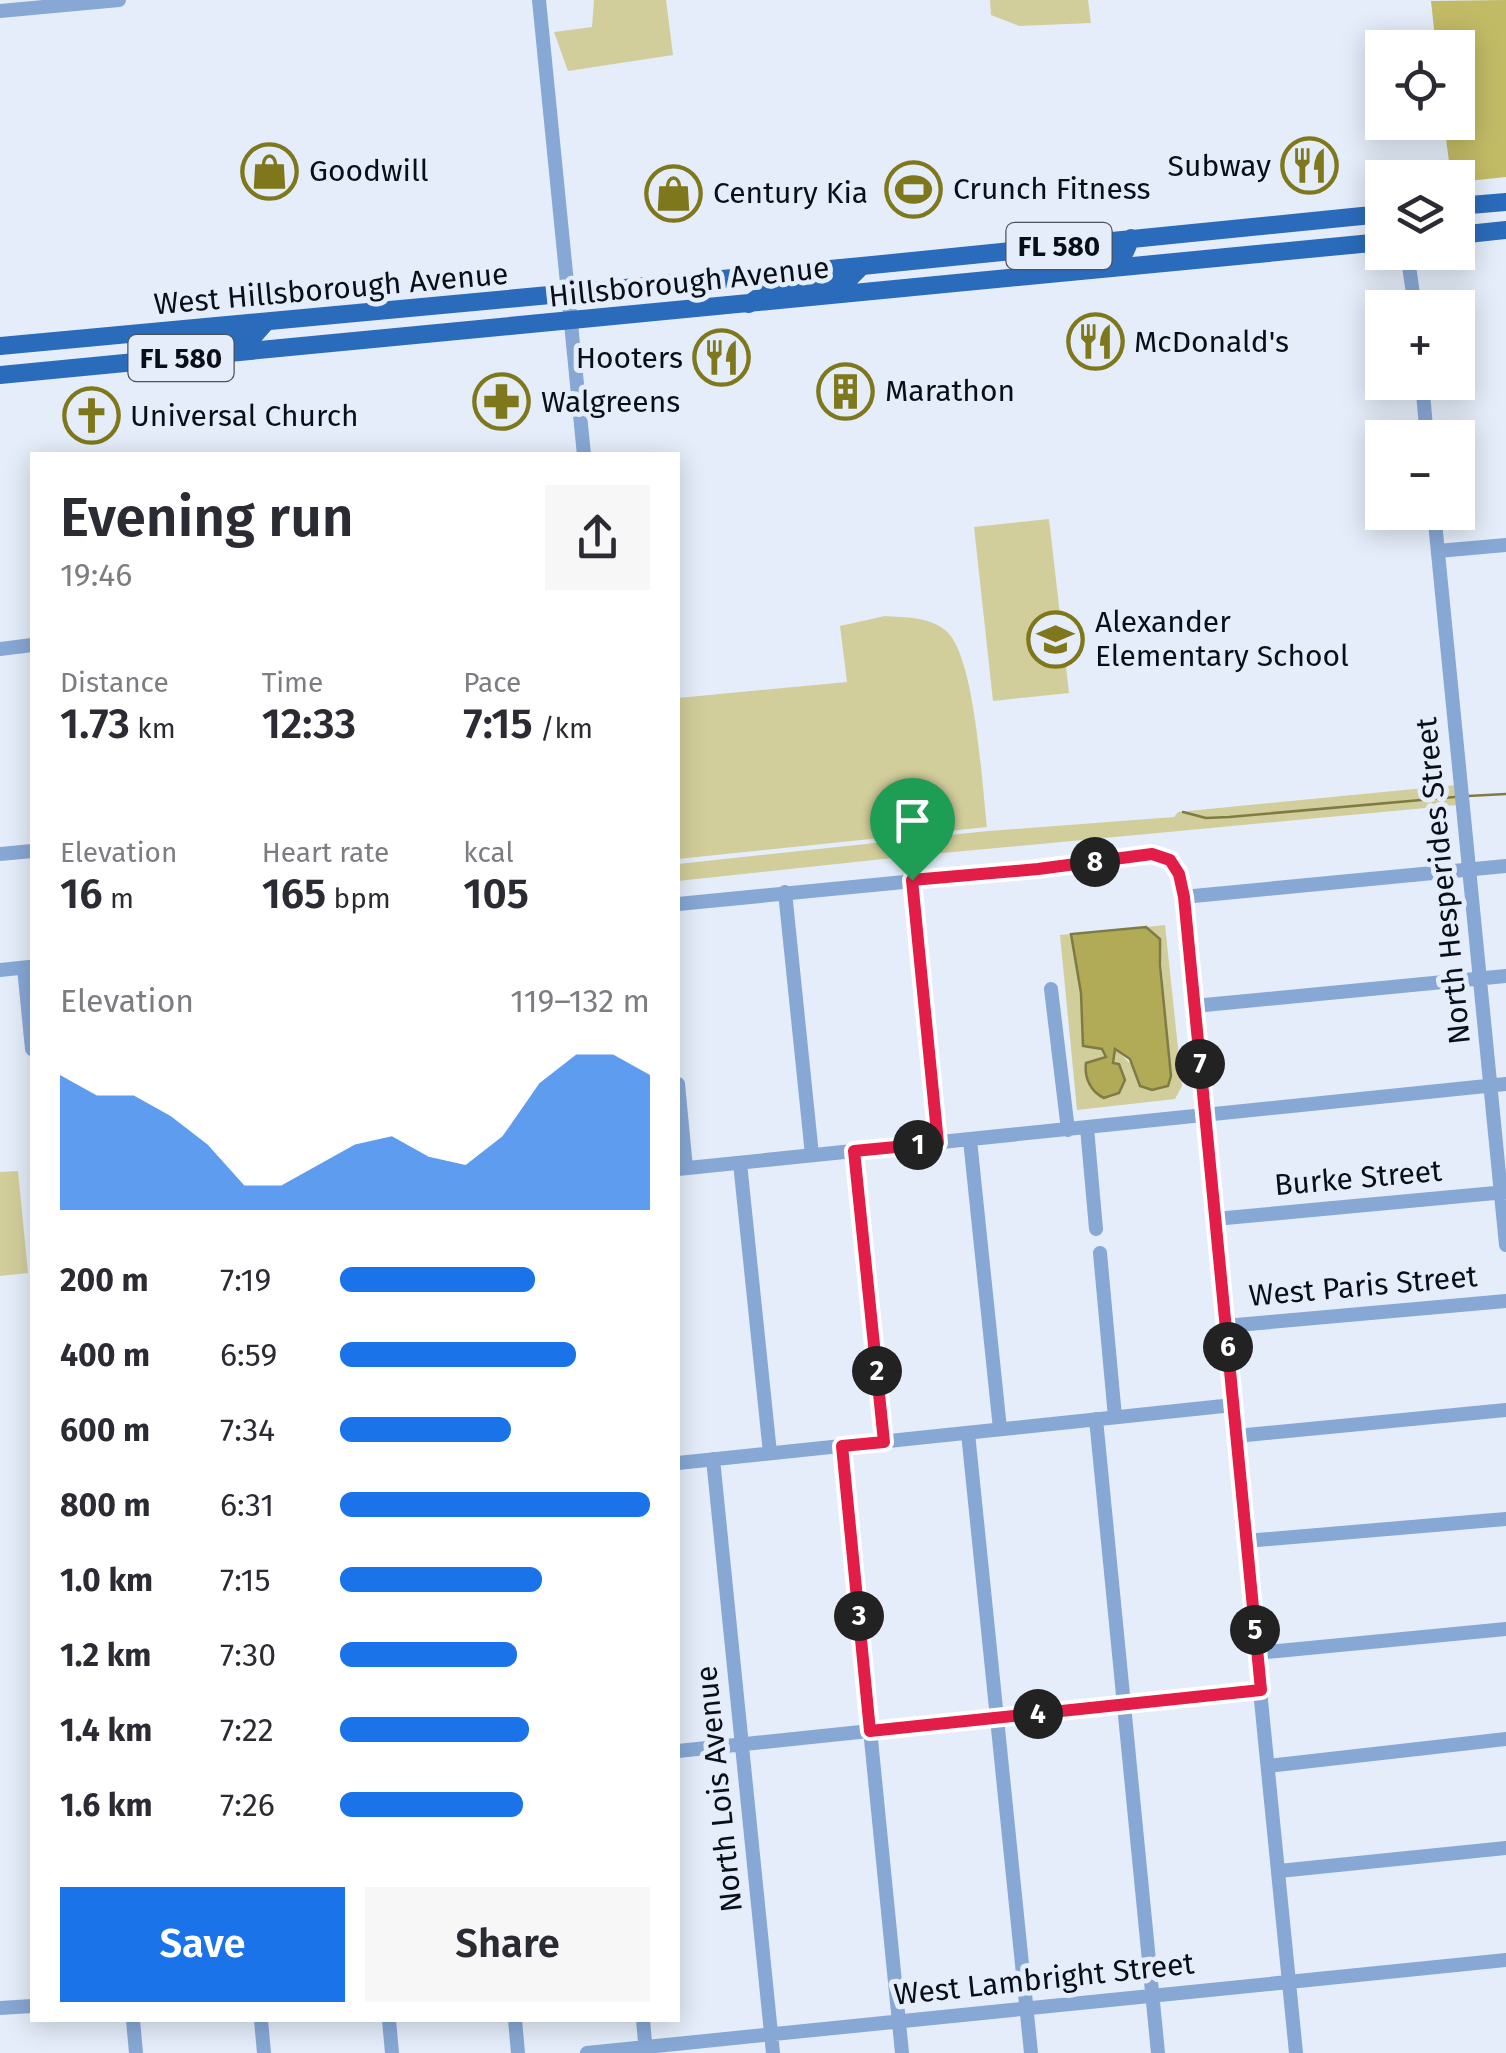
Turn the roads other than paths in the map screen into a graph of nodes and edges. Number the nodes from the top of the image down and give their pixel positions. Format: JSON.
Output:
{"nodes":[{"id":1,"x":119,"y":0,"type":"edge"},
{"id":2,"x":539,"y":0,"type":"edge"},
{"id":3,"x":0,"y":11,"type":"edge"},
{"id":4,"x":1506,"y":202,"type":"edge"},
{"id":5,"x":1475,"y":205,"type":"edge"},
{"id":6,"x":1365,"y":216,"type":"edge"},
{"id":7,"x":1268,"y":225,"type":"junction"},
{"id":8,"x":1506,"y":230,"type":"edge"},
{"id":9,"x":1475,"y":233,"type":"edge"},
{"id":10,"x":1132,"y":238,"type":"junction"},
{"id":11,"x":1365,"y":244,"type":"edge"},
{"id":12,"x":991,"y":253,"type":"junction"},
{"id":13,"x":1156,"y":264,"type":"junction"},
{"id":14,"x":862,"y":266,"type":"junction"},
{"id":15,"x":1004,"y":279,"type":"junction"},
{"id":16,"x":862,"y":293,"type":"junction"},
{"id":17,"x":568,"y":294,"type":"junction"},
{"id":18,"x":749,"y":304,"type":"junction"},
{"id":19,"x":266,"y":322,"type":"junction"},
{"id":20,"x":571,"y":322,"type":"junction"},
{"id":21,"x":156,"y":333,"type":"junction"},
{"id":22,"x":1,"y":347,"type":"edge"},
{"id":23,"x":138,"y":362,"type":"junction"},
{"id":24,"x":3,"y":375,"type":"edge"},
{"id":25,"x":584,"y":452,"type":"edge"},
{"id":26,"x":1436,"y":530,"type":"edge"},
{"id":27,"x":1506,"y":545,"type":"edge"},
{"id":28,"x":1438,"y":551,"type":"junction"},
{"id":29,"x":30,"y":645,"type":"edge"},
{"id":30,"x":0,"y":649,"type":"edge"},
{"id":31,"x":30,"y":851,"type":"edge"},
{"id":32,"x":0,"y":854,"type":"edge"},
{"id":33,"x":1506,"y":866,"type":"edge"},
{"id":34,"x":1470,"y":870,"type":"junction"},
{"id":35,"x":912,"y":880,"type":"junction"},
{"id":36,"x":786,"y":892,"type":"junction"},
{"id":37,"x":1184,"y":897,"type":"junction"},
{"id":38,"x":680,"y":904,"type":"edge"},
{"id":39,"x":28,"y":967,"type":"edge"},
{"id":40,"x":0,"y":970,"type":"edge"},
{"id":41,"x":1506,"y":976,"type":"edge"},
{"id":42,"x":1481,"y":979,"type":"junction"},
{"id":43,"x":1051,"y":989,"type":"dead end"},
{"id":44,"x":1194,"y":1006,"type":"junction"},
{"id":45,"x":30,"y":1008,"type":"edge"},
{"id":46,"x":1498,"y":1085,"type":"edge"},
{"id":47,"x":1205,"y":1116,"type":"junction"},
{"id":48,"x":680,"y":1126,"type":"edge"},
{"id":49,"x":1087,"y":1128,"type":"junction"},
{"id":50,"x":1068,"y":1130,"type":"junction"},
{"id":51,"x":970,"y":1140,"type":"junction"},
{"id":52,"x":938,"y":1143,"type":"junction"},
{"id":53,"x":854,"y":1151,"type":"junction"},
{"id":54,"x":812,"y":1156,"type":"junction"},
{"id":55,"x":740,"y":1163,"type":"junction"},
{"id":56,"x":682,"y":1169,"type":"edge"},
{"id":57,"x":1504,"y":1193,"type":"edge"},
{"id":58,"x":1215,"y":1219,"type":"junction"},
{"id":59,"x":1096,"y":1229,"type":"dead end"},
{"id":60,"x":1506,"y":1244,"type":"edge"},
{"id":61,"x":1100,"y":1253,"type":"dead end"},
{"id":62,"x":1506,"y":1301,"type":"edge"},
{"id":63,"x":1226,"y":1326,"type":"junction"},
{"id":64,"x":1233,"y":1405,"type":"junction"},
{"id":65,"x":1506,"y":1410,"type":"edge"},
{"id":66,"x":1115,"y":1417,"type":"junction"},
{"id":67,"x":1096,"y":1419,"type":"junction"},
{"id":68,"x":1000,"y":1429,"type":"junction"},
{"id":69,"x":968,"y":1433,"type":"junction"},
{"id":70,"x":1236,"y":1436,"type":"junction"},
{"id":71,"x":884,"y":1442,"type":"junction"},
{"id":72,"x":842,"y":1446,"type":"junction"},
{"id":73,"x":770,"y":1453,"type":"junction"},
{"id":74,"x":713,"y":1459,"type":"junction"},
{"id":75,"x":680,"y":1463,"type":"edge"},
{"id":76,"x":1506,"y":1519,"type":"edge"},
{"id":77,"x":1246,"y":1541,"type":"junction"},
{"id":78,"x":1506,"y":1629,"type":"edge"},
{"id":79,"x":1258,"y":1653,"type":"junction"},
{"id":80,"x":1261,"y":1690,"type":"junction"},
{"id":81,"x":1124,"y":1705,"type":"junction"},
{"id":82,"x":997,"y":1718,"type":"junction"},
{"id":83,"x":870,"y":1731,"type":"junction"},
{"id":84,"x":1506,"y":1739,"type":"edge"},
{"id":85,"x":742,"y":1744,"type":"junction"},
{"id":86,"x":680,"y":1751,"type":"edge"},
{"id":87,"x":1268,"y":1766,"type":"junction"},
{"id":88,"x":1506,"y":1848,"type":"edge"},
{"id":89,"x":1278,"y":1871,"type":"junction"},
{"id":90,"x":1506,"y":1960,"type":"edge"},
{"id":91,"x":1290,"y":1983,"type":"junction"},
{"id":92,"x":1153,"y":1996,"type":"junction"},
{"id":93,"x":30,"y":2006,"type":"edge"},
{"id":94,"x":0,"y":2008,"type":"edge"},
{"id":95,"x":1026,"y":2008,"type":"junction"},
{"id":96,"x":133,"y":2022,"type":"edge"},
{"id":97,"x":261,"y":2022,"type":"edge"},
{"id":98,"x":389,"y":2022,"type":"edge"},
{"id":99,"x":515,"y":2022,"type":"edge"},
{"id":100,"x":643,"y":2022,"type":"edge"},
{"id":101,"x":899,"y":2022,"type":"junction"},
{"id":102,"x":772,"y":2034,"type":"junction"},
{"id":103,"x":646,"y":2050,"type":"edge"},
{"id":104,"x":136,"y":2053,"type":"edge"},
{"id":105,"x":264,"y":2053,"type":"edge"},
{"id":106,"x":392,"y":2053,"type":"edge"},
{"id":107,"x":518,"y":2053,"type":"edge"},
{"id":108,"x":587,"y":2053,"type":"edge"},
{"id":109,"x":773,"y":2053,"type":"edge"},
{"id":110,"x":902,"y":2053,"type":"edge"},
{"id":111,"x":1031,"y":2053,"type":"edge"},
{"id":112,"x":1158,"y":2053,"type":"edge"},
{"id":113,"x":1296,"y":2053,"type":"edge"}],
"edges":[{"from":1,"to":3,"type":"street"},
{"from":2,"to":17,"type":"street"},
{"from":4,"to":5,"type":"main road"},
{"from":6,"to":7,"type":"main road","name":"West Hillsborough Avenue","number":"FL 580"},
{"from":7,"to":10,"type":"main road","name":"West Hillsborough Avenue","number":"FL 580"},
{"from":7,"to":13,"type":"main road"},
{"from":8,"to":9,"type":"main road"},
{"from":10,"to":12,"type":"main road","name":"West Hillsborough Avenue","number":"FL 580"},
{"from":10,"to":15,"type":"main road"},
{"from":11,"to":13,"type":"main road","name":"Hillsborough Avenue","number":"FL 580"},
{"from":12,"to":14,"type":"main road","name":"West Hillsborough Avenue","number":"FL 580"},
{"from":12,"to":16,"type":"main road"},
{"from":13,"to":15,"type":"main road","name":"Hillsborough Avenue","number":"FL 580"},
{"from":14,"to":17,"type":"main road","name":"West Hillsborough Avenue","number":"FL 580"},
{"from":14,"to":18,"type":"main road"},
{"from":15,"to":16,"type":"main road","name":"Hillsborough Avenue","number":"FL 580"},
{"from":16,"to":18,"type":"main road","name":"Hillsborough Avenue","number":"FL 580"},
{"from":17,"to":19,"type":"main road","name":"West Hillsborough Avenue","number":"FL 580"},
{"from":17,"to":20,"type":"street"},
{"from":18,"to":20,"type":"main road","name":"Hillsborough Avenue","number":"FL 580"},
{"from":19,"to":21,"type":"main road","name":"West Hillsborough Avenue","number":"FL 580"},
{"from":19,"to":23,"type":"main road"},
{"from":20,"to":23,"type":"main road","name":"Hillsborough Avenue","number":"FL 580"},
{"from":20,"to":25,"type":"street"},
{"from":21,"to":22,"type":"main road","name":"West Hillsborough Avenue","number":"FL 580"},
{"from":21,"to":24,"type":"main road"},
{"from":23,"to":24,"type":"main road","name":"Hillsborough Avenue","number":"FL 580"},
{"from":26,"to":28,"type":"street","name":"North Hesperides Street"},
{"from":27,"to":28,"type":"street"},
{"from":28,"to":34,"type":"street","name":"North Hesperides Street"},
{"from":29,"to":30,"type":"street"},
{"from":31,"to":32,"type":"street"},
{"from":33,"to":34,"type":"street"},
{"from":34,"to":37,"type":"street"},
{"from":34,"to":42,"type":"street","name":"North Hesperides Street"},
{"from":35,"to":36,"type":"street"},
{"from":35,"to":37,"type":"street"},
{"from":35,"to":52,"type":"street"},
{"from":36,"to":38,"type":"street"},
{"from":36,"to":54,"type":"street"},
{"from":37,"to":44,"type":"street"},
{"from":39,"to":40,"type":"street"},
{"from":39,"to":45,"type":"street"},
{"from":41,"to":42,"type":"street"},
{"from":42,"to":44,"type":"street"},
{"from":42,"to":46,"type":"street","name":"North Hesperides Street"},
{"from":43,"to":50,"type":"street"},
{"from":44,"to":47,"type":"street"},
{"from":46,"to":47,"type":"street"},
{"from":46,"to":57,"type":"street","name":"North Hesperides Street"},
{"from":47,"to":49,"type":"street"},
{"from":47,"to":58,"type":"street"},
{"from":48,"to":56,"type":"street"},
{"from":49,"to":50,"type":"street"},
{"from":49,"to":59,"type":"street"},
{"from":50,"to":51,"type":"street"},
{"from":51,"to":52,"type":"street"},
{"from":51,"to":68,"type":"street"},
{"from":52,"to":53,"type":"street"},
{"from":53,"to":54,"type":"street"},
{"from":53,"to":71,"type":"street"},
{"from":54,"to":55,"type":"street"},
{"from":55,"to":56,"type":"street"},
{"from":55,"to":73,"type":"street"},
{"from":57,"to":58,"type":"street","name":"Burke Street"},
{"from":57,"to":60,"type":"street","name":"North Hesperides Street"},
{"from":58,"to":63,"type":"street"},
{"from":61,"to":66,"type":"street"},
{"from":62,"to":63,"type":"street","name":"West Paris Street"},
{"from":63,"to":64,"type":"street"},
{"from":64,"to":66,"type":"street"},
{"from":64,"to":70,"type":"street"},
{"from":65,"to":70,"type":"street"},
{"from":66,"to":67,"type":"street"},
{"from":67,"to":68,"type":"street"},
{"from":67,"to":81,"type":"street"},
{"from":68,"to":69,"type":"street"},
{"from":69,"to":71,"type":"street"},
{"from":69,"to":82,"type":"street"},
{"from":70,"to":77,"type":"street"},
{"from":71,"to":72,"type":"street"},
{"from":72,"to":73,"type":"street"},
{"from":72,"to":83,"type":"street"},
{"from":73,"to":74,"type":"street"},
{"from":74,"to":75,"type":"street"},
{"from":74,"to":85,"type":"street","name":"North Lois Avenue"},
{"from":76,"to":77,"type":"street"},
{"from":77,"to":79,"type":"street"},
{"from":78,"to":79,"type":"street"},
{"from":79,"to":80,"type":"street"},
{"from":80,"to":81,"type":"street"},
{"from":80,"to":87,"type":"street"},
{"from":81,"to":82,"type":"street"},
{"from":81,"to":92,"type":"street"},
{"from":82,"to":83,"type":"street"},
{"from":82,"to":95,"type":"street"},
{"from":83,"to":85,"type":"street"},
{"from":83,"to":101,"type":"street"},
{"from":84,"to":87,"type":"street"},
{"from":85,"to":86,"type":"street"},
{"from":85,"to":102,"type":"street","name":"North Lois Avenue"},
{"from":87,"to":89,"type":"street"},
{"from":88,"to":89,"type":"street"},
{"from":89,"to":91,"type":"street"},
{"from":90,"to":91,"type":"street","name":"West Lambright Street"},
{"from":91,"to":92,"type":"street","name":"West Lambright Street"},
{"from":91,"to":113,"type":"street"},
{"from":92,"to":95,"type":"street","name":"West Lambright Street"},
{"from":92,"to":112,"type":"street"},
{"from":93,"to":94,"type":"street"},
{"from":95,"to":101,"type":"street","name":"West Lambright Street"},
{"from":95,"to":111,"type":"street"},
{"from":96,"to":104,"type":"street"},
{"from":97,"to":105,"type":"street"},
{"from":98,"to":106,"type":"street"},
{"from":99,"to":107,"type":"street"},
{"from":100,"to":103,"type":"street"},
{"from":101,"to":102,"type":"street","name":"West Lambright Street"},
{"from":101,"to":110,"type":"street"},
{"from":102,"to":103,"type":"street","name":"West Lambright Street"},
{"from":102,"to":109,"type":"street","name":"North Lois Avenue"},
{"from":103,"to":108,"type":"street","name":"West Lambright Street"}]}
